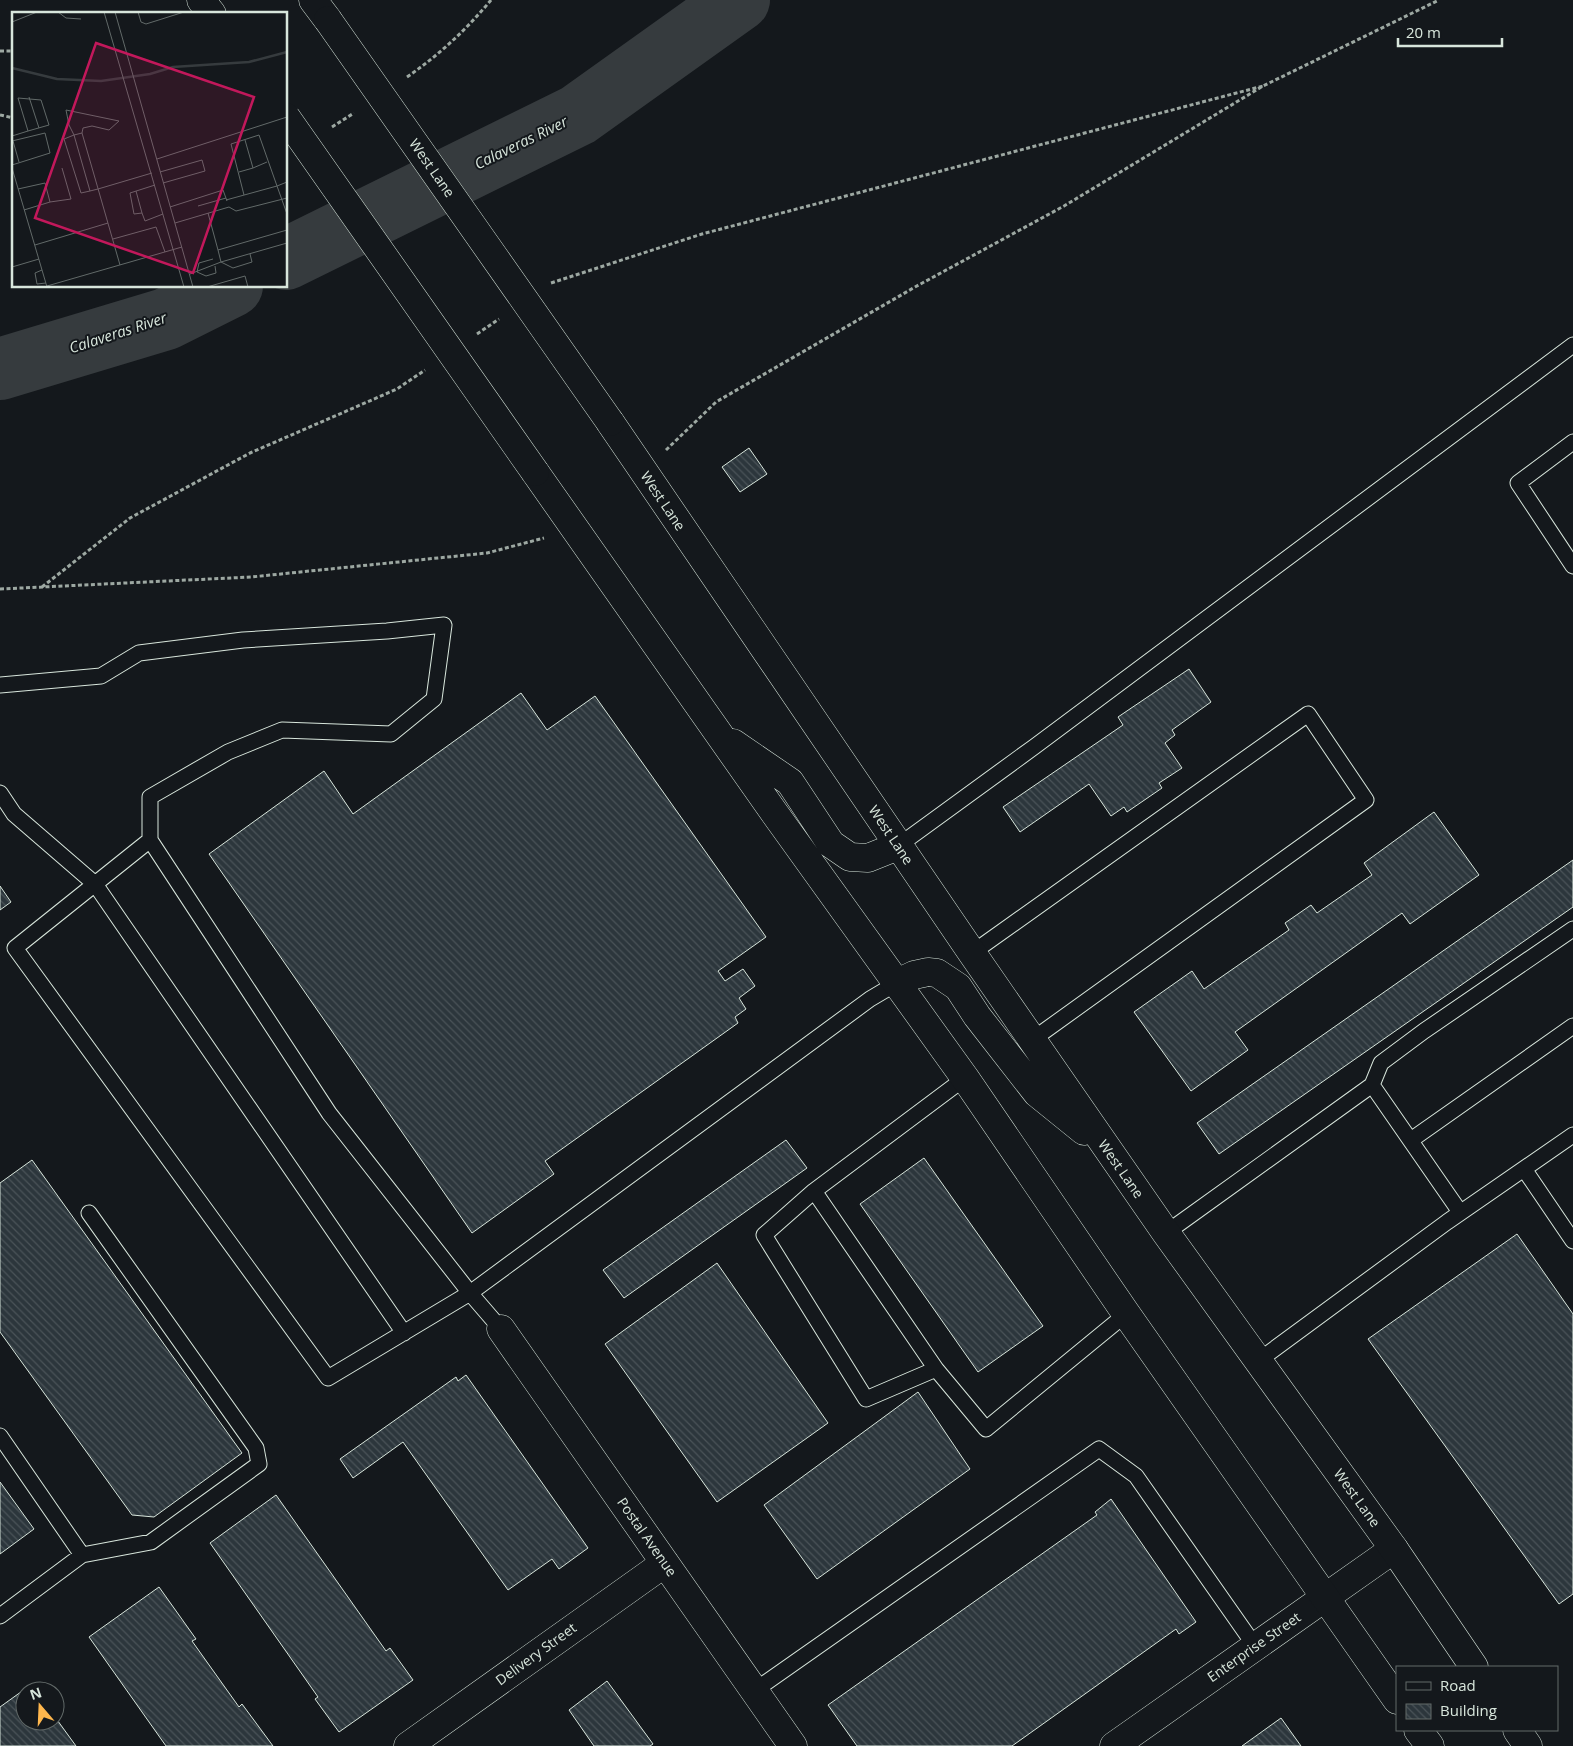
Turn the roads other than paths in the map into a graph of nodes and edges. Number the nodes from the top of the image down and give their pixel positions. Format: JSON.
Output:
{"nodes":[{"id":1,"x":201,"y":0,"type":"edge"},
{"id":2,"x":320,"y":10,"type":"edge"},
{"id":3,"x":210,"y":12,"type":"edge"},
{"id":4,"x":288,"y":120,"type":"edge"},
{"id":5,"x":1573,"y":345,"type":"edge"},
{"id":6,"x":1573,"y":442,"type":"edge"},
{"id":7,"x":1573,"y":566,"type":"edge"},
{"id":8,"x":0,"y":685,"type":"edge"},
{"id":9,"x":717,"y":732,"type":"junction"},
{"id":10,"x":0,"y":793,"type":"edge"},
{"id":11,"x":150,"y":840,"type":"junction"},
{"id":12,"x":898,"y":846,"type":"junction"},
{"id":13,"x":95,"y":884,"type":"junction"},
{"id":14,"x":1573,"y":929,"type":"edge"},
{"id":15,"x":972,"y":953,"type":"junction"},
{"id":16,"x":897,"y":983,"type":"junction"},
{"id":17,"x":1573,"y":1026,"type":"edge"},
{"id":18,"x":1032,"y":1040,"type":"junction"},
{"id":19,"x":965,"y":1078,"type":"junction"},
{"id":20,"x":1372,"y":1085,"type":"junction"},
{"id":21,"x":1573,"y":1135,"type":"edge"},
{"id":22,"x":1410,"y":1140,"type":"junction"},
{"id":23,"x":1108,"y":1150,"type":"junction"},
{"id":24,"x":1524,"y":1169,"type":"junction"},
{"id":25,"x":814,"y":1191,"type":"junction"},
{"id":26,"x":1460,"y":1212,"type":"junction"},
{"id":27,"x":88,"y":1213,"type":"dead end"},
{"id":28,"x":1166,"y":1233,"type":"junction"},
{"id":29,"x":1573,"y":1241,"type":"edge"},
{"id":30,"x":470,"y":1293,"type":"junction"},
{"id":31,"x":1125,"y":1312,"type":"junction"},
{"id":32,"x":501,"y":1329,"type":"joint"},
{"id":33,"x":404,"y":1334,"type":"junction"},
{"id":34,"x":1258,"y":1361,"type":"junction"},
{"id":35,"x":936,"y":1369,"type":"junction"},
{"id":36,"x":0,"y":1436,"type":"edge"},
{"id":37,"x":1394,"y":1549,"type":"junction"},
{"id":38,"x":82,"y":1555,"type":"junction"},
{"id":39,"x":665,"y":1563,"type":"junction"},
{"id":40,"x":1324,"y":1598,"type":"junction"},
{"id":41,"x":0,"y":1616,"type":"edge"},
{"id":42,"x":1256,"y":1646,"type":"junction"},
{"id":43,"x":1473,"y":1666,"type":"edge"},
{"id":44,"x":754,"y":1691,"type":"junction"},
{"id":45,"x":1396,"y":1699,"type":"edge"},
{"id":46,"x":1419,"y":1731,"type":"edge"},
{"id":47,"x":1518,"y":1731,"type":"edge"},
{"id":48,"x":408,"y":1746,"type":"edge"},
{"id":49,"x":793,"y":1746,"type":"edge"},
{"id":50,"x":1114,"y":1746,"type":"edge"},
{"id":51,"x":1430,"y":1746,"type":"edge"},
{"id":52,"x":1528,"y":1746,"type":"edge"}],
"edges":[{"from":1,"to":3,"type":"main road"},
{"from":2,"to":12,"type":"main road","name":"West Lane","bridge":true},
{"from":4,"to":9,"type":"main road","bridge":true},
{"from":5,"to":12,"type":"lane"},
{"from":6,"to":7,"type":"lane"},
{"from":8,"to":11,"type":"lane"},
{"from":9,"to":12,"type":"main road"},
{"from":9,"to":16,"type":"main road"},
{"from":10,"to":13,"type":"lane"},
{"from":11,"to":13,"type":"lane"},
{"from":11,"to":30,"type":"lane"},
{"from":12,"to":15,"type":"main road","name":"West Lane"},
{"from":13,"to":33,"type":"lane"},
{"from":13,"to":33,"type":"lane"},
{"from":14,"to":20,"type":"lane"},
{"from":15,"to":18,"type":"main road","name":"West Lane"},
{"from":15,"to":18,"type":"lane"},
{"from":16,"to":19,"type":"main road"},
{"from":16,"to":23,"type":"main road"},
{"from":16,"to":30,"type":"lane"},
{"from":17,"to":22,"type":"lane"},
{"from":18,"to":23,"type":"main road","name":"West Lane"},
{"from":19,"to":25,"type":"lane"},
{"from":19,"to":31,"type":"main road"},
{"from":20,"to":22,"type":"lane"},
{"from":20,"to":28,"type":"lane"},
{"from":21,"to":24,"type":"lane"},
{"from":22,"to":26,"type":"lane"},
{"from":23,"to":28,"type":"main road","name":"West Lane"},
{"from":24,"to":26,"type":"lane"},
{"from":24,"to":29,"type":"lane"},
{"from":25,"to":35,"type":"lane"},
{"from":25,"to":35,"type":"lane"},
{"from":26,"to":34,"type":"lane"},
{"from":27,"to":38,"type":"lane"},
{"from":28,"to":34,"type":"main road","name":"West Lane"},
{"from":30,"to":32,"type":"lane"},
{"from":30,"to":33,"type":"lane"},
{"from":31,"to":35,"type":"lane"},
{"from":31,"to":40,"type":"main road"},
{"from":32,"to":39,"type":"main road","name":"Postal Avenue"},
{"from":34,"to":37,"type":"main road","name":"West Lane"},
{"from":36,"to":38,"type":"lane"},
{"from":37,"to":40,"type":"main road","name":"Enterprise Street"},
{"from":37,"to":43,"type":"main road","name":"West Lane"},
{"from":38,"to":41,"type":"lane"},
{"from":39,"to":44,"type":"main road","name":"Postal Avenue"},
{"from":39,"to":48,"type":"main road","name":"Delivery Street"},
{"from":40,"to":42,"type":"main road","name":"Enterprise Street"},
{"from":40,"to":45,"type":"main road"},
{"from":42,"to":44,"type":"lane"},
{"from":42,"to":50,"type":"main road","name":"Enterprise Street"},
{"from":44,"to":49,"type":"main road","name":"Postal Avenue"},
{"from":46,"to":51,"type":"main road"},
{"from":47,"to":52,"type":"main road"}]}
